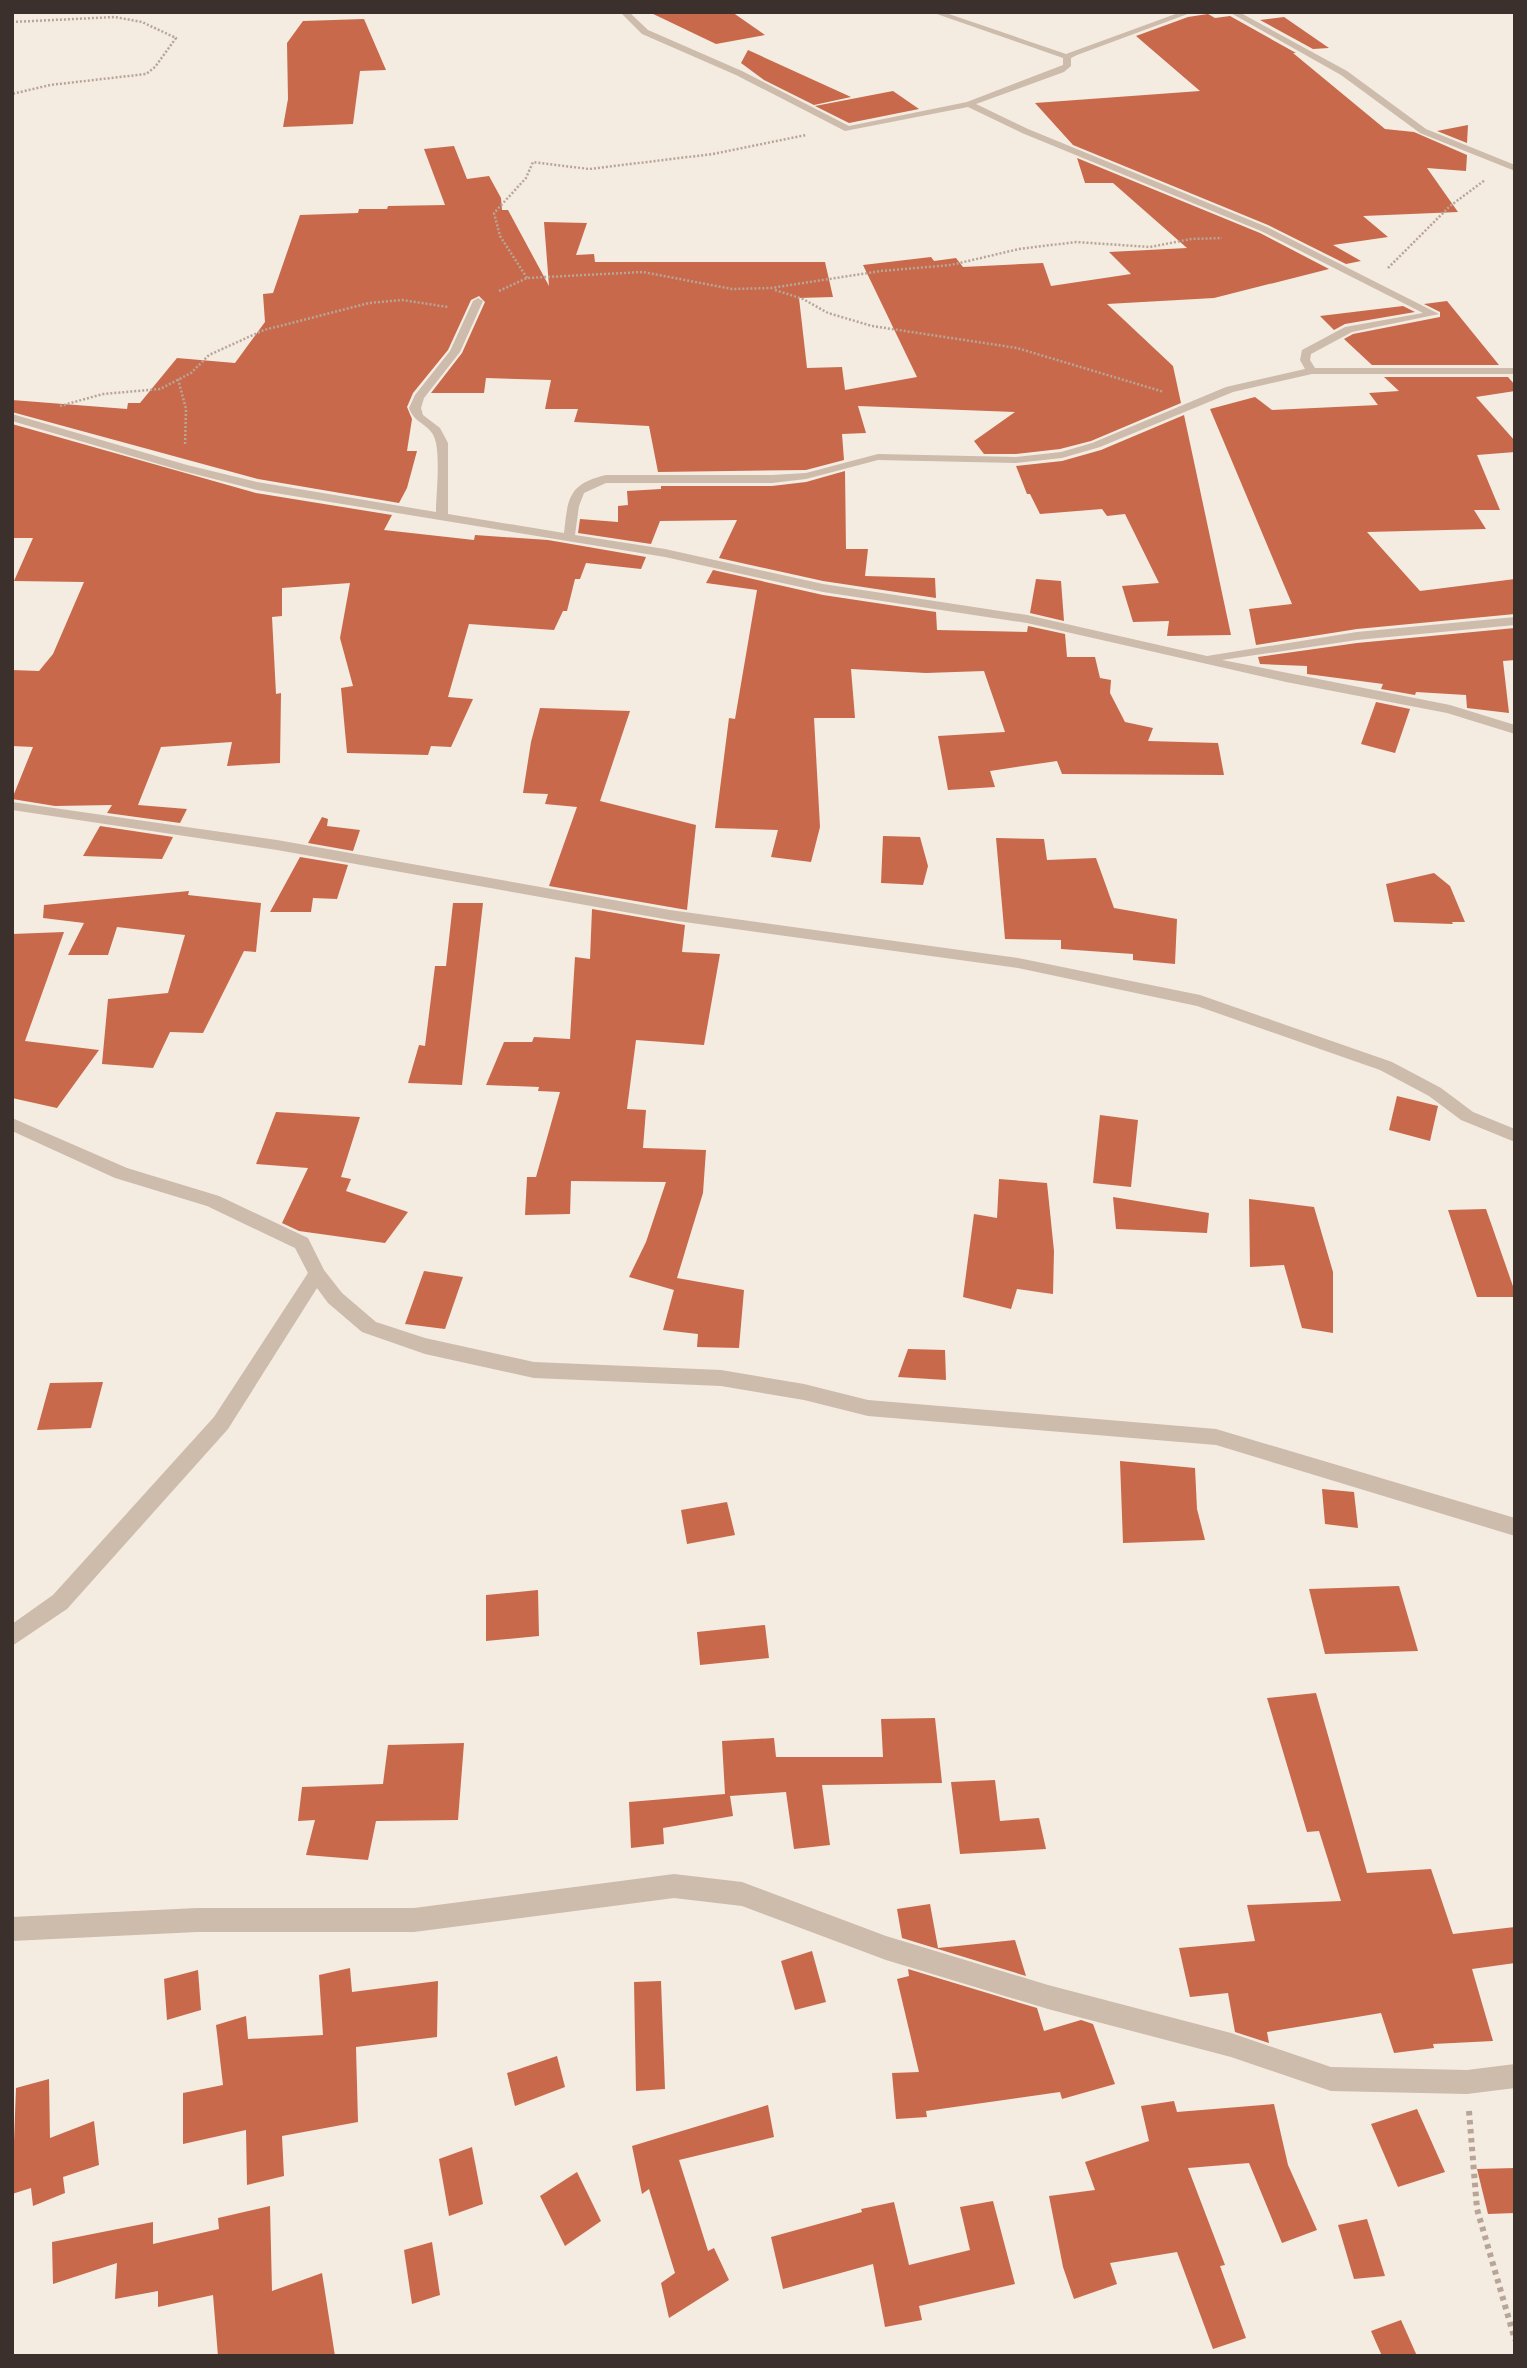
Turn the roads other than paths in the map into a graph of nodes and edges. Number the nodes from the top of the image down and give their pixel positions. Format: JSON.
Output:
{"nodes":[{"id":1,"x":624,"y":12,"type":"edge"},
{"id":2,"x":935,"y":12,"type":"edge"},
{"id":3,"x":1189,"y":12,"type":"edge"},
{"id":4,"x":1233,"y":12,"type":"edge"},
{"id":5,"x":1067,"y":57,"type":"junction"},
{"id":6,"x":969,"y":104,"type":"junction"},
{"id":7,"x":1515,"y":168,"type":"edge"},
{"id":8,"x":478,"y":301,"type":"road end"},
{"id":9,"x":1312,"y":371,"type":"junction"},
{"id":10,"x":1515,"y":372,"type":"edge"},
{"id":11,"x":12,"y":417,"type":"edge"},
{"id":12,"x":442,"y":517,"type":"junction"},
{"id":13,"x":569,"y":538,"type":"junction"},
{"id":14,"x":1515,"y":621,"type":"edge"},
{"id":15,"x":1202,"y":658,"type":"junction"},
{"id":16,"x":1515,"y":730,"type":"edge"},
{"id":17,"x":12,"y":806,"type":"edge"},
{"id":18,"x":12,"y":1124,"type":"edge"},
{"id":19,"x":1515,"y":1136,"type":"edge"},
{"id":20,"x":317,"y":1274,"type":"junction"},
{"id":21,"x":1515,"y":1527,"type":"edge"},
{"id":22,"x":12,"y":1636,"type":"edge"},
{"id":23,"x":12,"y":1929,"type":"edge"},
{"id":24,"x":1515,"y":2076,"type":"edge"}],
"edges":[{"from":1,"to":6,"type":"street"},
{"from":2,"to":5,"type":"street"},
{"from":3,"to":5,"type":"street"},
{"from":4,"to":7,"type":"street"},
{"from":5,"to":6,"type":"street"},
{"from":6,"to":9,"type":"street"},
{"from":8,"to":12,"type":"street"},
{"from":9,"to":10,"type":"street"},
{"from":9,"to":13,"type":"street"},
{"from":11,"to":12,"type":"street"},
{"from":12,"to":13,"type":"street"},
{"from":13,"to":15,"type":"street"},
{"from":14,"to":15,"type":"street"},
{"from":15,"to":16,"type":"street"},
{"from":17,"to":19,"type":"street"},
{"from":18,"to":20,"type":"street"},
{"from":20,"to":21,"type":"street"},
{"from":20,"to":22,"type":"street"},
{"from":23,"to":24,"type":"street"}]}
